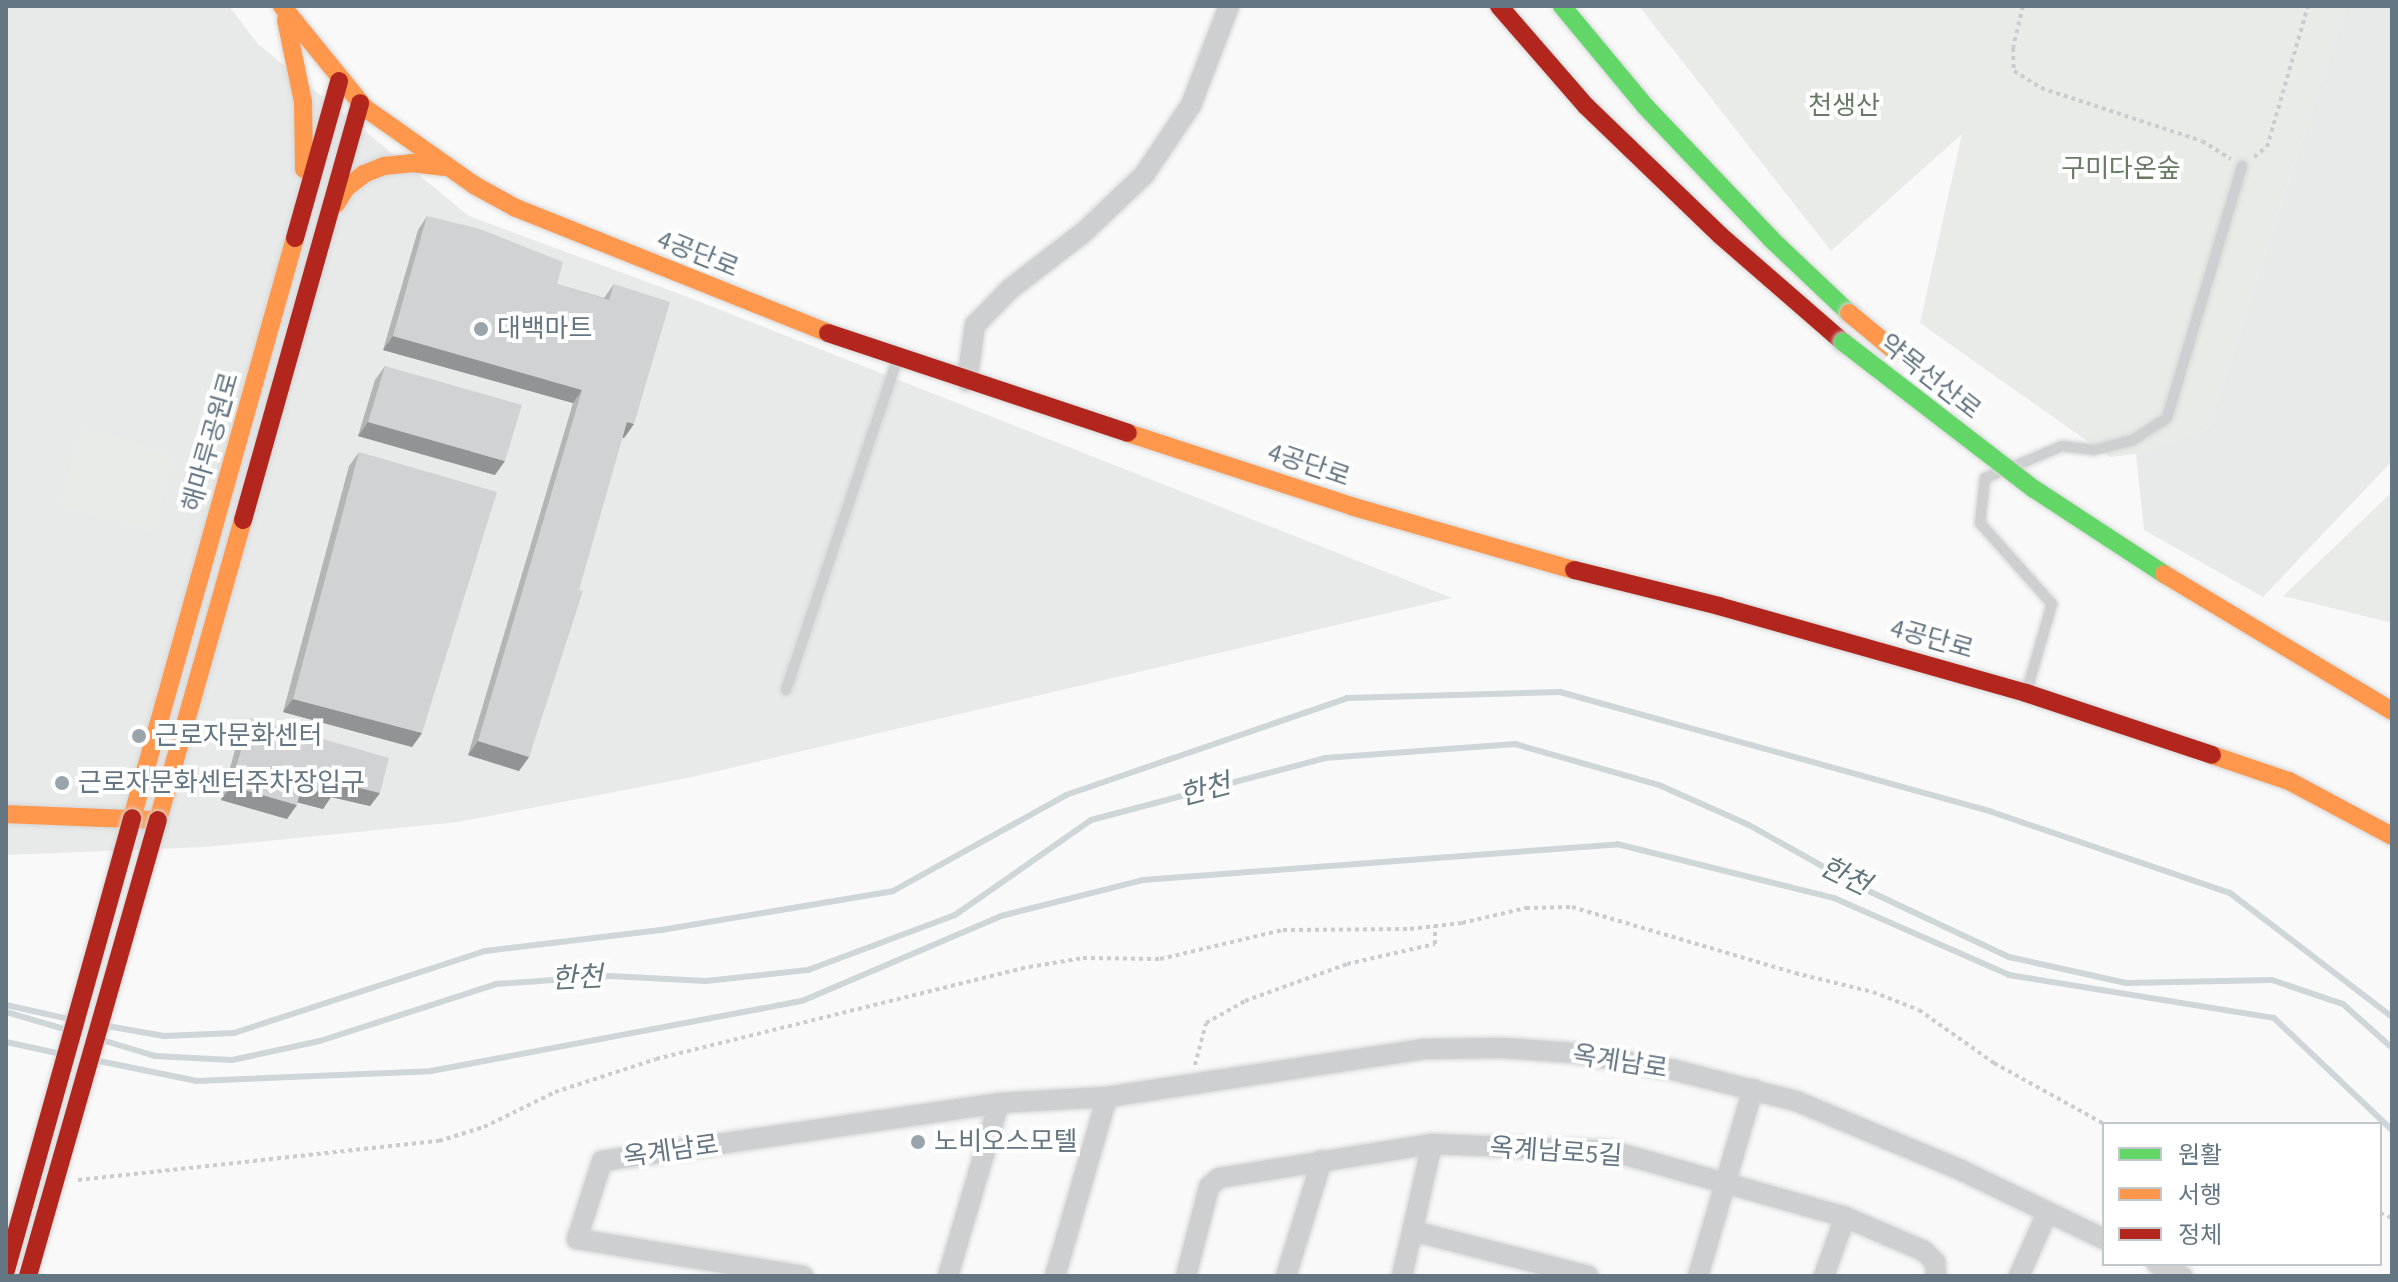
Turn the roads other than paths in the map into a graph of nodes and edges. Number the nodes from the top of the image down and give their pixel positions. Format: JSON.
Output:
{"nodes":[{"id":1,"x":1229,"y":6,"type":"edge"},
{"id":2,"x":1499,"y":6,"type":"edge"},
{"id":3,"x":1562,"y":6,"type":"edge"},
{"id":4,"x":282,"y":7,"type":"edge"},
{"id":5,"x":339,"y":81,"type":"junction"},
{"id":6,"x":360,"y":103,"type":"junction"},
{"id":7,"x":2242,"y":166,"type":"road end"},
{"id":8,"x":446,"y":167,"type":"junction"},
{"id":9,"x":304,"y":207,"type":"junction"},
{"id":10,"x":328,"y":218,"type":"junction"},
{"id":11,"x":898,"y":358,"type":"junction"},
{"id":12,"x":1908,"y":362,"type":"dead end"},
{"id":13,"x":967,"y":381,"type":"junction"},
{"id":14,"x":2018,"y":450,"type":"dead end"},
{"id":15,"x":2054,"y":475,"type":"dead end"},
{"id":16,"x":786,"y":690,"type":"dead end"},
{"id":17,"x":2026,"y":693,"type":"junction"},
{"id":18,"x":2392,"y":711,"type":"edge"},
{"id":19,"x":6,"y":814,"type":"edge"},
{"id":20,"x":132,"y":818,"type":"junction"},
{"id":21,"x":158,"y":820,"type":"junction"},
{"id":22,"x":2392,"y":836,"type":"edge"},
{"id":23,"x":1753,"y":1089,"type":"junction"},
{"id":24,"x":1107,"y":1097,"type":"junction"},
{"id":25,"x":999,"y":1103,"type":"junction"},
{"id":26,"x":1432,"y":1144,"type":"junction"},
{"id":27,"x":1322,"y":1160,"type":"junction"},
{"id":28,"x":1725,"y":1183,"type":"junction"},
{"id":29,"x":2047,"y":1213,"type":"junction"},
{"id":30,"x":1845,"y":1217,"type":"junction"},
{"id":31,"x":1413,"y":1231,"type":"junction"},
{"id":32,"x":2102,"y":1238,"type":"edge"},
{"id":33,"x":2161,"y":1266,"type":"edge"},
{"id":34,"x":6,"y":1270,"type":"edge"},
{"id":35,"x":2180,"y":1275,"type":"edge"},
{"id":36,"x":28,"y":1276,"type":"edge"},
{"id":37,"x":803,"y":1276,"type":"edge"},
{"id":38,"x":948,"y":1276,"type":"edge"},
{"id":39,"x":1055,"y":1276,"type":"edge"},
{"id":40,"x":1186,"y":1276,"type":"edge"},
{"id":41,"x":1286,"y":1276,"type":"edge"},
{"id":42,"x":1402,"y":1276,"type":"edge"},
{"id":43,"x":1588,"y":1276,"type":"edge"},
{"id":44,"x":1698,"y":1276,"type":"edge"},
{"id":45,"x":1824,"y":1276,"type":"edge"},
{"id":46,"x":1936,"y":1276,"type":"edge"},
{"id":47,"x":2019,"y":1276,"type":"edge"}],
"edges":[{"from":1,"to":13,"type":"street"},
{"from":2,"to":18,"type":"main road","name":"약목선산로","bridge":true},
{"from":3,"to":12,"type":"main road","name":"약목선산로","bridge":true},
{"from":4,"to":5,"type":"main road","name":"4공단로"},
{"from":4,"to":9,"type":"main road"},
{"from":5,"to":6,"type":"main road","name":"4공단로"},
{"from":5,"to":9,"type":"main road","name":"해마루공원로"},
{"from":6,"to":8,"type":"main road","name":"4공단로"},
{"from":6,"to":10,"type":"main road","name":"해마루공원로"},
{"from":7,"to":17,"type":"lane"},
{"from":8,"to":10,"type":"main road"},
{"from":8,"to":11,"type":"main road","name":"4공단로"},
{"from":9,"to":20,"type":"main road","name":"해마루공원로"},
{"from":10,"to":21,"type":"main road","name":"해마루공원로"},
{"from":11,"to":13,"type":"main road","name":"4공단로"},
{"from":11,"to":16,"type":"lane"},
{"from":13,"to":17,"type":"main road","name":"4공단로"},
{"from":14,"to":15,"type":"main road"},
{"from":17,"to":22,"type":"main road","name":"4공단로"},
{"from":19,"to":20,"type":"main road"},
{"from":20,"to":21,"type":"main road"},
{"from":20,"to":34,"type":"main road","name":"해마루공원로","bridge":true},
{"from":21,"to":36,"type":"main road","name":"해마루공원로","bridge":true},
{"from":23,"to":24,"type":"street","name":"옥계남로"},
{"from":23,"to":28,"type":"street"},
{"from":23,"to":29,"type":"street","name":"옥계남로"},
{"from":24,"to":25,"type":"street","name":"옥계남로"},
{"from":24,"to":39,"type":"street"},
{"from":25,"to":37,"type":"street","name":"옥계남로"},
{"from":25,"to":38,"type":"street"},
{"from":26,"to":27,"type":"street","name":"옥계남로5길"},
{"from":26,"to":28,"type":"street","name":"옥계남로5길"},
{"from":26,"to":31,"type":"street"},
{"from":27,"to":40,"type":"street","name":"옥계남로5길"},
{"from":27,"to":41,"type":"street"},
{"from":28,"to":30,"type":"street","name":"옥계남로5길"},
{"from":28,"to":44,"type":"street"},
{"from":29,"to":32,"type":"street","name":"옥계남로"},
{"from":29,"to":47,"type":"street"},
{"from":30,"to":45,"type":"street"},
{"from":30,"to":46,"type":"street","name":"옥계남로5길"},
{"from":31,"to":42,"type":"street"},
{"from":31,"to":43,"type":"street"},
{"from":33,"to":35,"type":"street"}]}
